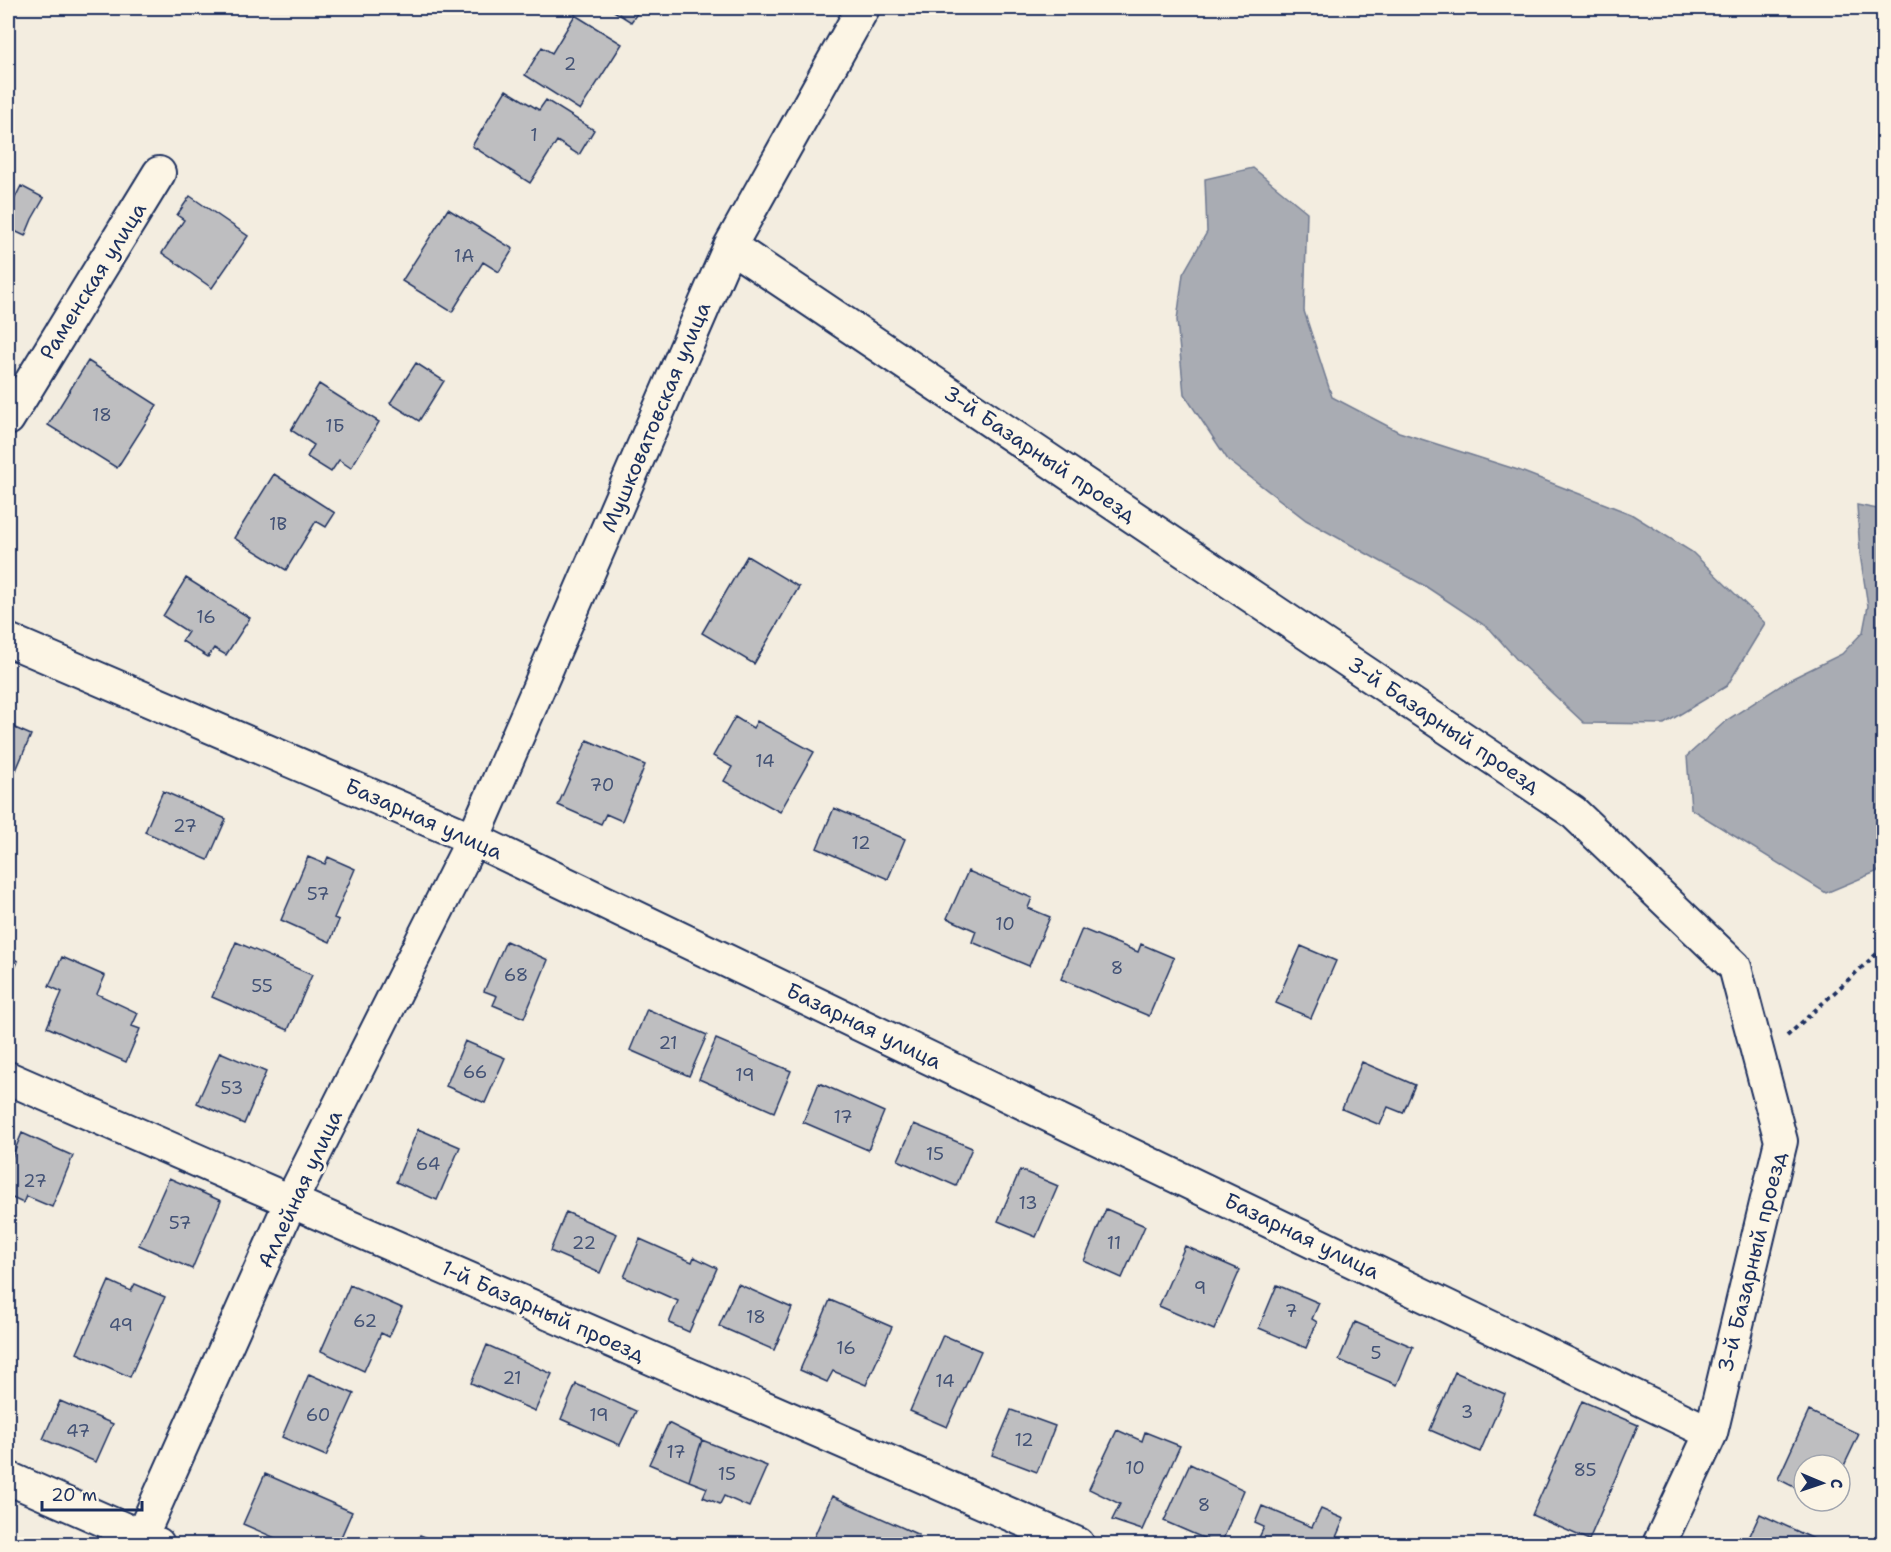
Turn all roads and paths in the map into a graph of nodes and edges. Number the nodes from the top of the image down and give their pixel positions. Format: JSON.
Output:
{"nodes":[{"id":1,"x":863,"y":8,"type":"edge"},
{"id":2,"x":159,"y":173,"type":"dead end"},
{"id":3,"x":730,"y":246,"type":"junction"},
{"id":4,"x":8,"y":419,"type":"edge"},
{"id":5,"x":8,"y":640,"type":"edge"},
{"id":6,"x":472,"y":838,"type":"junction"},
{"id":7,"x":1884,"y":947,"type":"edge"},
{"id":8,"x":1760,"y":1061,"type":"junction"},
{"id":9,"x":8,"y":1078,"type":"edge"},
{"id":10,"x":291,"y":1201,"type":"junction"},
{"id":11,"x":1711,"y":1433,"type":"junction"},
{"id":12,"x":8,"y":1478,"type":"edge"},
{"id":13,"x":146,"y":1542,"type":"edge"},
{"id":14,"x":1078,"y":1545,"type":"edge"},
{"id":15,"x":1659,"y":1545,"type":"edge"}],
"edges":[{"from":1,"to":3,"type":"street","name":"Мушковатовская улица"},
{"from":2,"to":4,"type":"street","name":"Раменская улица"},
{"from":3,"to":6,"type":"street","name":"Мушковатовская улица"},
{"from":3,"to":8,"type":"street","name":"3-й Базарный проезд"},
{"from":5,"to":6,"type":"street","name":"Базарная улица"},
{"from":6,"to":10,"type":"street","name":"Аллейная улица"},
{"from":6,"to":11,"type":"street","name":"Базарная улица"},
{"from":7,"to":8,"type":"path"},
{"from":8,"to":11,"type":"street","name":"3-й Базарный проезд"},
{"from":9,"to":10,"type":"street","name":"1-й Базарный проезд"},
{"from":10,"to":13,"type":"street","name":"Аллейная улица"},
{"from":10,"to":14,"type":"street","name":"1-й Базарный проезд"},
{"from":11,"to":15,"type":"street","name":"3-й Базарный проезд"},
{"from":12,"to":13,"type":"street"}]}
